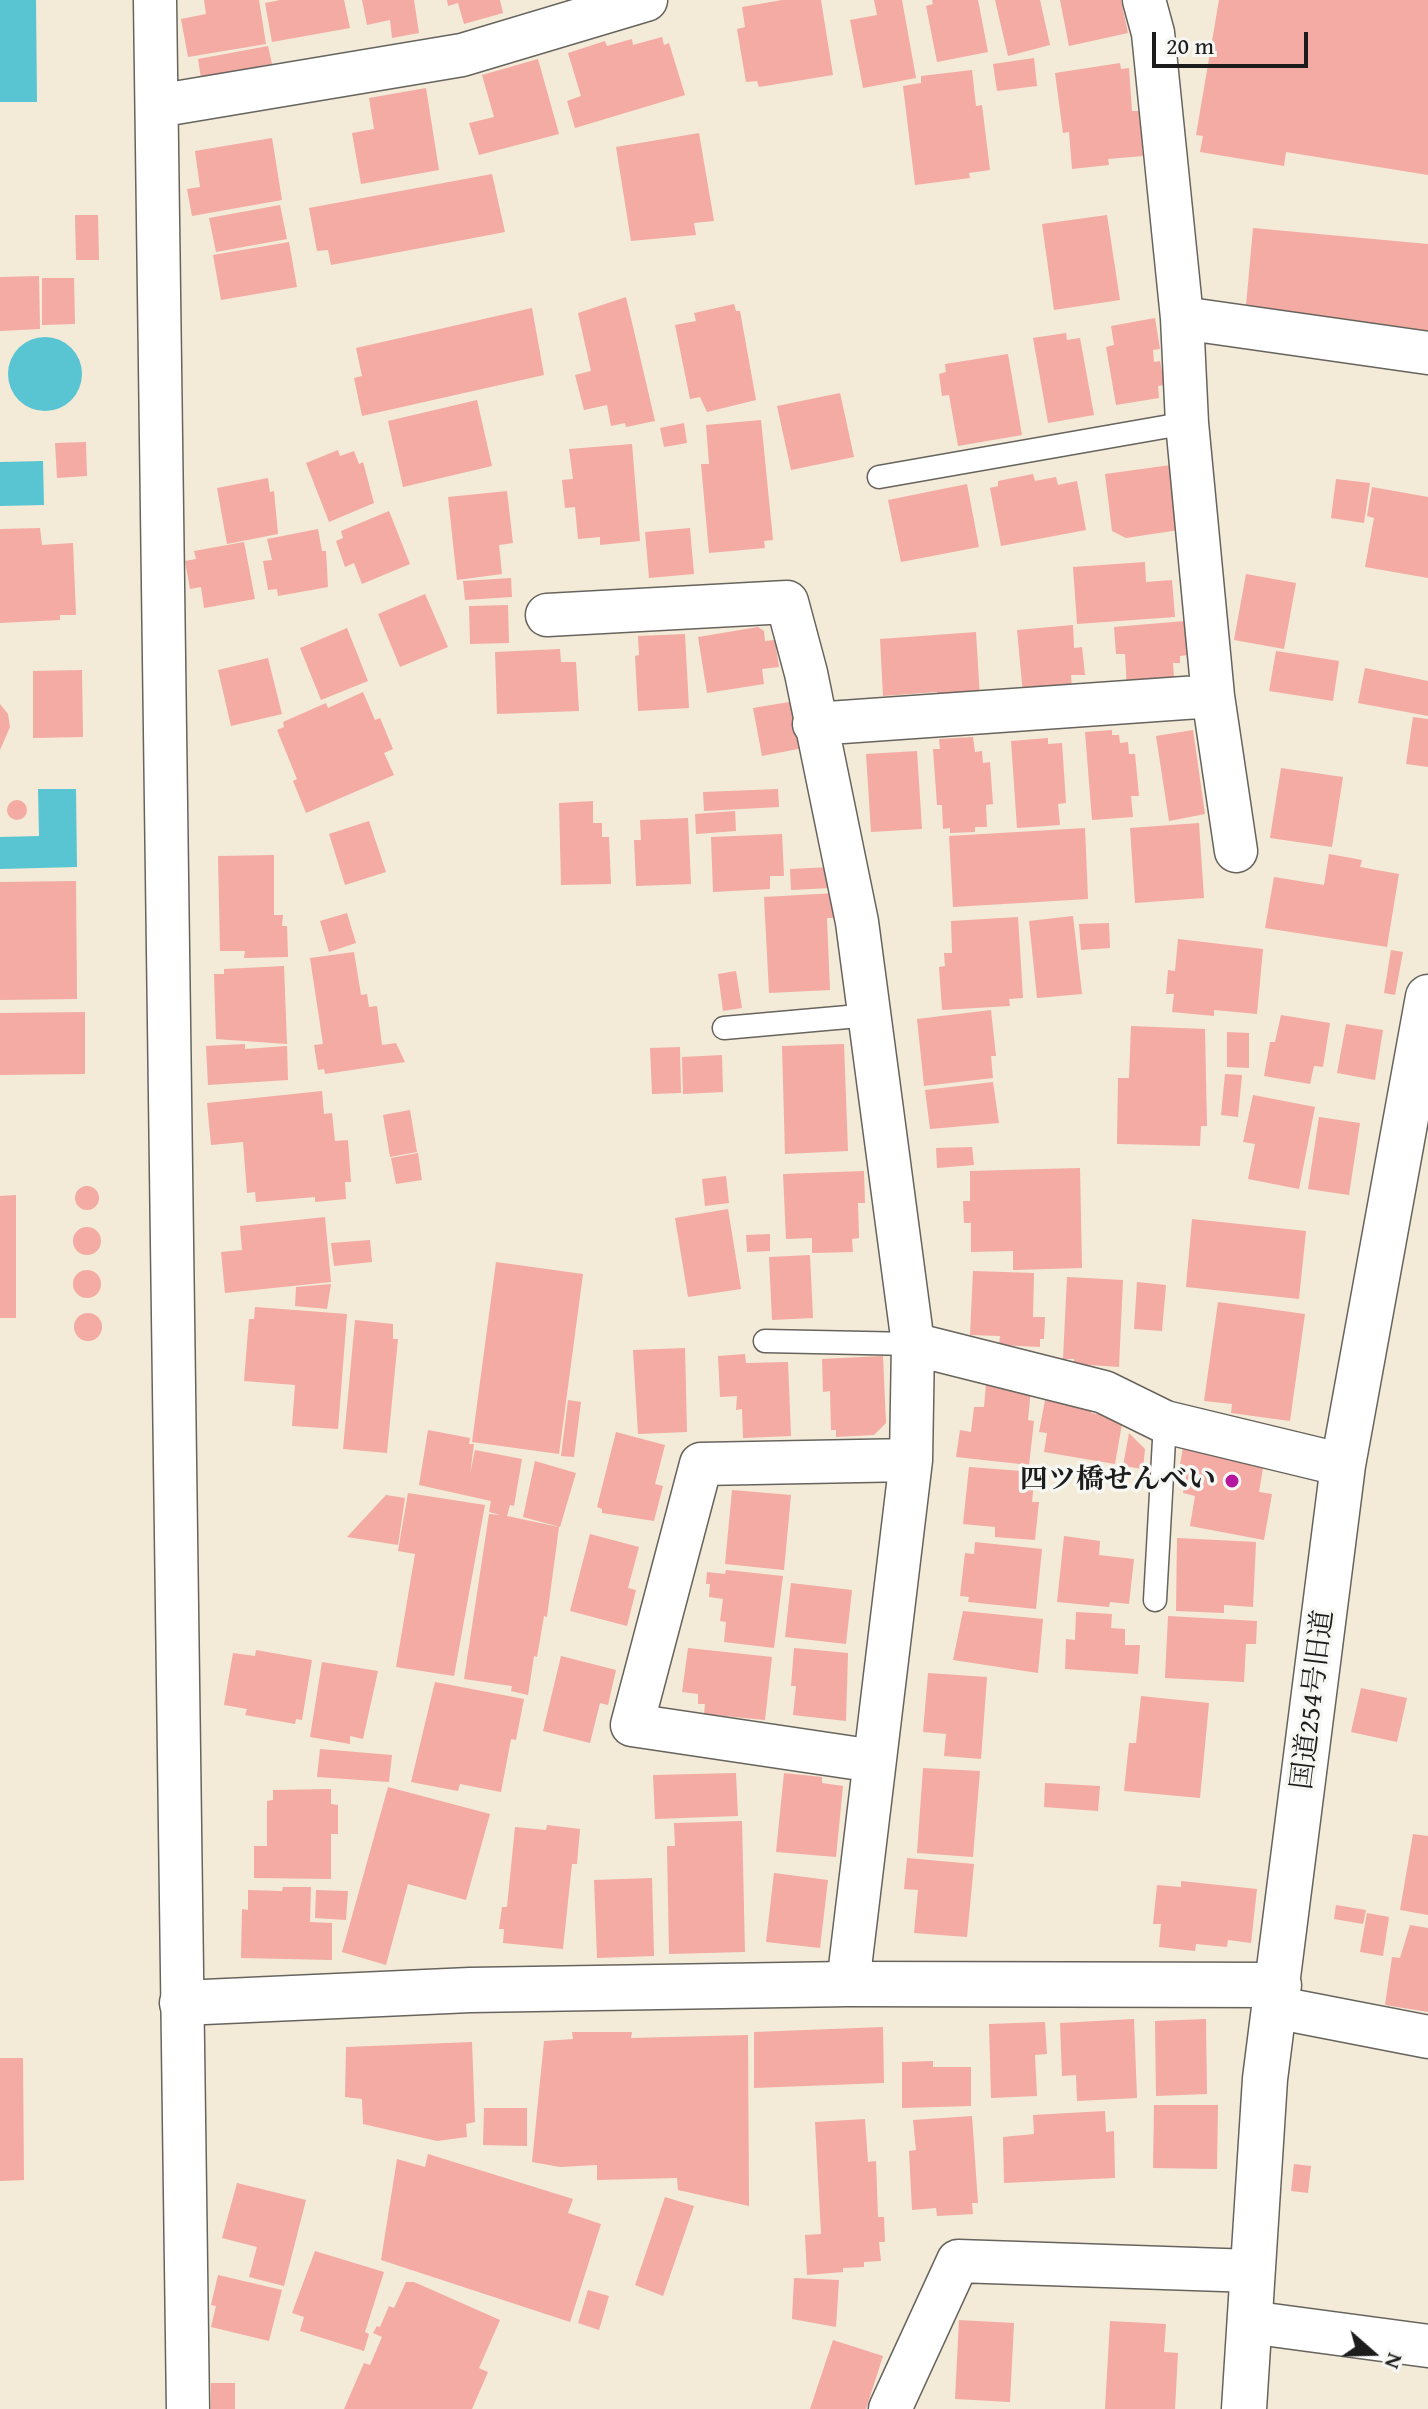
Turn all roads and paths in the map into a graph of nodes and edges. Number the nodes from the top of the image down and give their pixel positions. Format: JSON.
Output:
{"nodes":[{"id":1,"x":155,"y":0,"type":"edge"},
{"id":2,"x":646,"y":0,"type":"edge"},
{"id":3,"x":1144,"y":0,"type":"edge"},
{"id":4,"x":157,"y":106,"type":"junction"},
{"id":5,"x":1182,"y":318,"type":"junction"},
{"id":6,"x":1428,"y":353,"type":"edge"},
{"id":7,"x":1187,"y":423,"type":"junction"},
{"id":8,"x":879,"y":477,"type":"dead end"},
{"id":9,"x":547,"y":615,"type":"dead end"},
{"id":10,"x":1213,"y":696,"type":"junction"},
{"id":11,"x":814,"y":724,"type":"junction"},
{"id":12,"x":1236,"y":851,"type":"dead end"},
{"id":13,"x":1428,"y":997,"type":"edge"},
{"id":14,"x":870,"y":1015,"type":"junction"},
{"id":15,"x":724,"y":1028,"type":"dead end"},
{"id":16,"x":765,"y":1341,"type":"dead end"},
{"id":17,"x":913,"y":1344,"type":"junction"},
{"id":18,"x":1165,"y":1422,"type":"junction"},
{"id":19,"x":911,"y":1460,"type":"junction"},
{"id":20,"x":1343,"y":1465,"type":"junction"},
{"id":21,"x":1155,"y":1600,"type":"dead end"},
{"id":22,"x":874,"y":1761,"type":"junction"},
{"id":23,"x":848,"y":1984,"type":"junction"},
{"id":24,"x":1276,"y":1996,"type":"junction"},
{"id":25,"x":182,"y":2003,"type":"junction"},
{"id":26,"x":1428,"y":2037,"type":"edge"},
{"id":27,"x":1253,"y":2271,"type":"junction"},
{"id":28,"x":1249,"y":2322,"type":"junction"},
{"id":29,"x":1428,"y":2346,"type":"edge"},
{"id":30,"x":188,"y":2409,"type":"edge"},
{"id":31,"x":890,"y":2409,"type":"edge"},
{"id":32,"x":1244,"y":2409,"type":"edge"}],
"edges":[{"from":1,"to":4,"type":"street"},
{"from":2,"to":4,"type":"street"},
{"from":3,"to":5,"type":"street"},
{"from":4,"to":25,"type":"street"},
{"from":5,"to":6,"type":"street"},
{"from":5,"to":7,"type":"street"},
{"from":7,"to":8,"type":"lane"},
{"from":7,"to":10,"type":"street"},
{"from":9,"to":11,"type":"street"},
{"from":10,"to":11,"type":"street"},
{"from":10,"to":12,"type":"street"},
{"from":11,"to":14,"type":"street"},
{"from":13,"to":20,"type":"street","name":"国道254号旧道"},
{"from":14,"to":15,"type":"lane"},
{"from":14,"to":17,"type":"street"},
{"from":16,"to":17,"type":"lane"},
{"from":17,"to":18,"type":"street"},
{"from":17,"to":19,"type":"street"},
{"from":18,"to":20,"type":"street"},
{"from":18,"to":21,"type":"lane"},
{"from":19,"to":22,"type":"street"},
{"from":19,"to":22,"type":"street"},
{"from":20,"to":24,"type":"street","name":"国道254号旧道"},
{"from":22,"to":23,"type":"street"},
{"from":23,"to":24,"type":"street"},
{"from":23,"to":25,"type":"street"},
{"from":24,"to":26,"type":"street"},
{"from":24,"to":27,"type":"street","name":"国道254号旧道"},
{"from":25,"to":30,"type":"street"},
{"from":27,"to":28,"type":"street","name":"国道254号旧道"},
{"from":27,"to":31,"type":"street"},
{"from":28,"to":29,"type":"street"},
{"from":28,"to":32,"type":"street","name":"国道254号旧道"}]}
